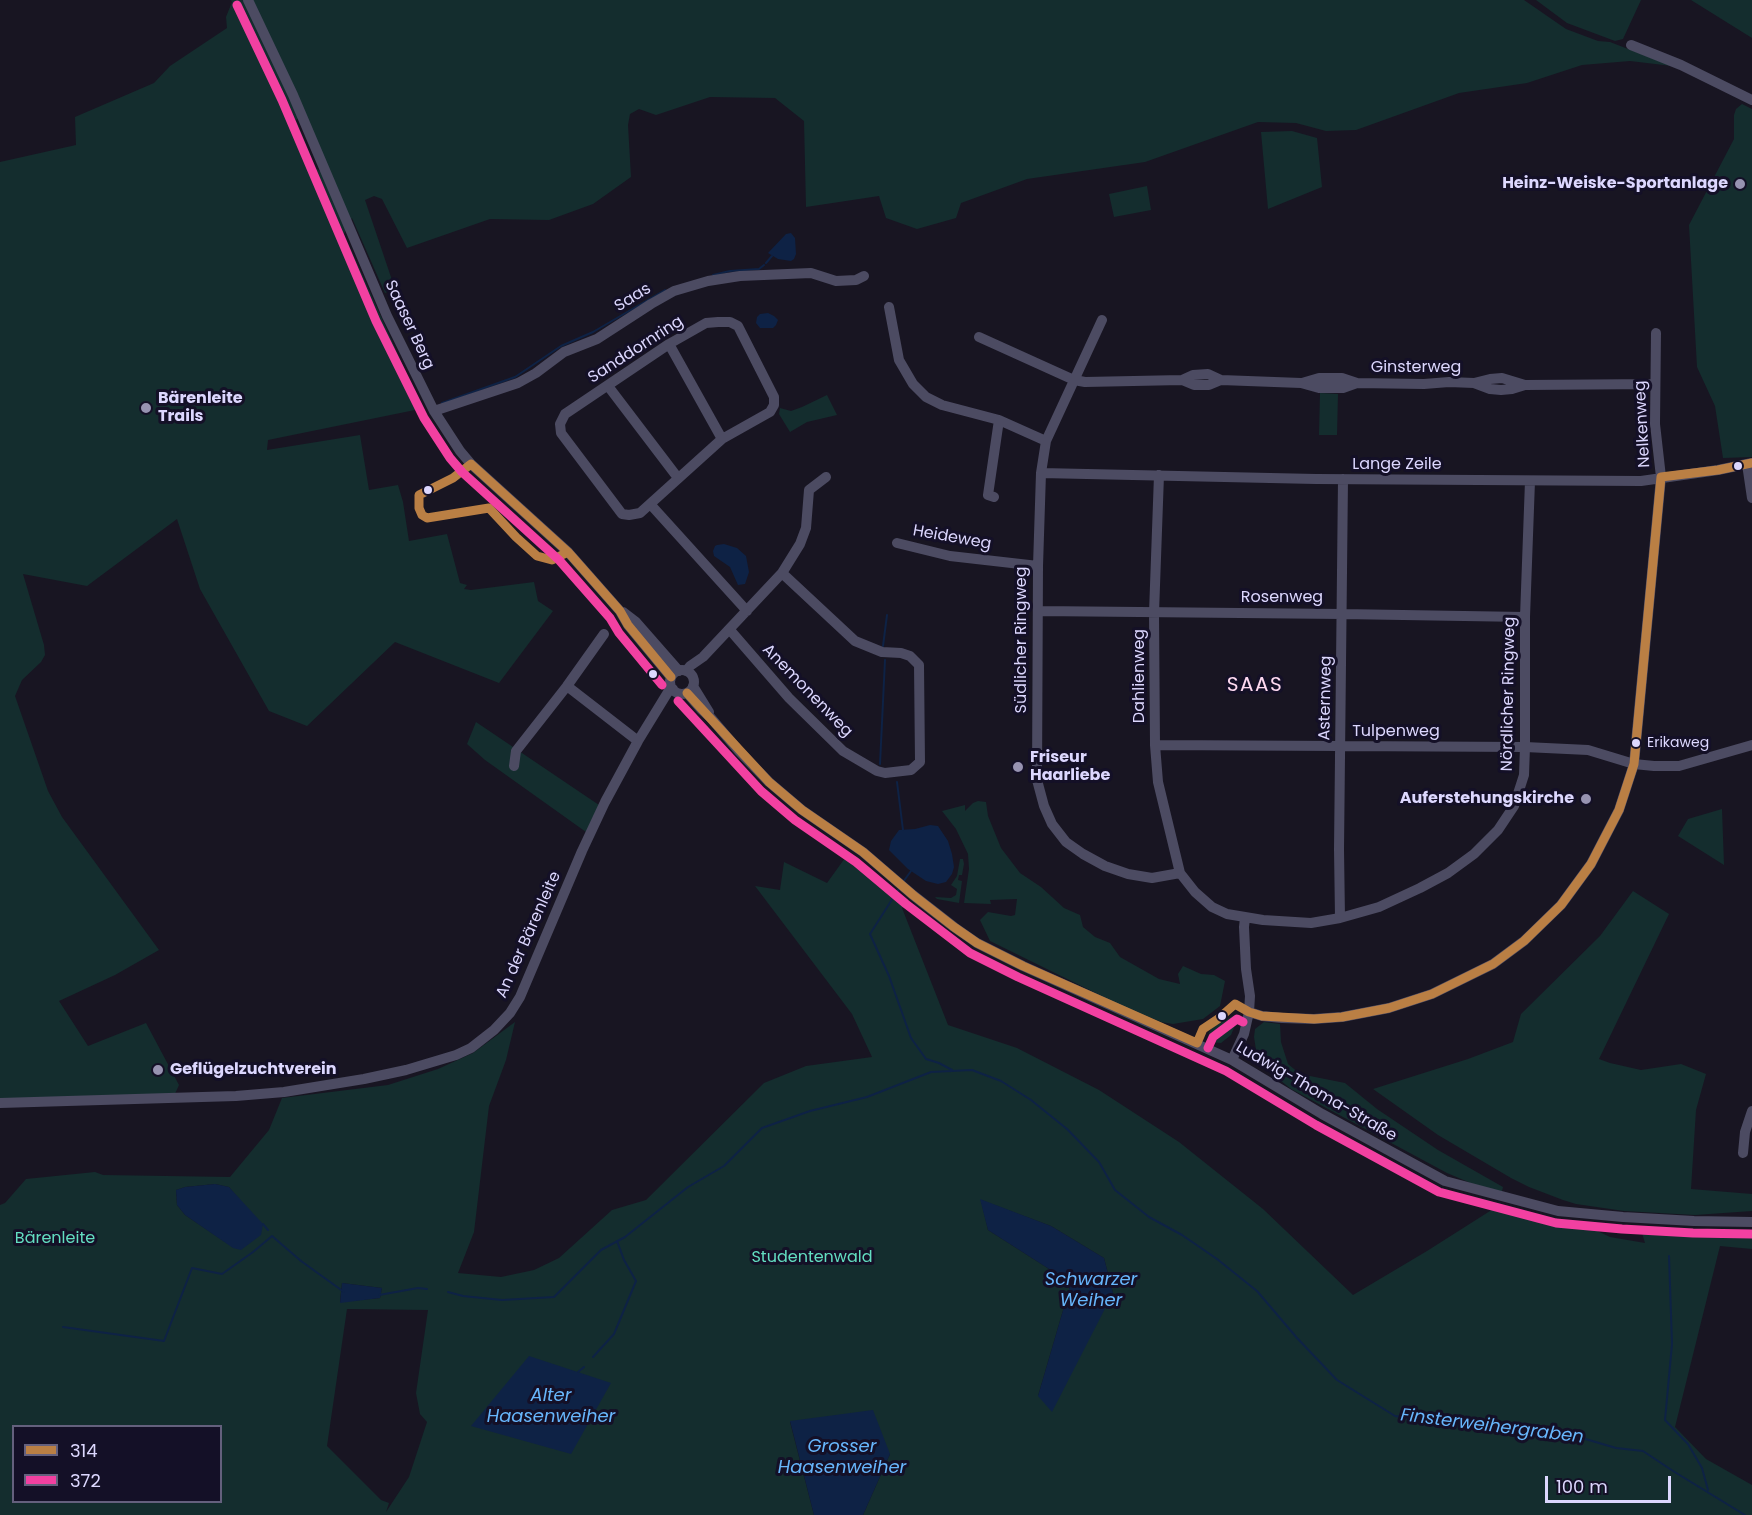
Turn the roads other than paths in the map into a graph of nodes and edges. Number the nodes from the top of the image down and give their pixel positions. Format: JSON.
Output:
{"nodes":[{"id":1,"x":248,"y":0,"type":"edge"},
{"id":2,"x":1631,"y":45,"type":"dead end"},
{"id":3,"x":1752,"y":100,"type":"edge"},
{"id":4,"x":864,"y":276,"type":"dead end"},
{"id":5,"x":889,"y":307,"type":"dead end"},
{"id":6,"x":1102,"y":320,"type":"dead end"},
{"id":7,"x":1656,"y":333,"type":"dead end"},
{"id":8,"x":979,"y":337,"type":"dead end"},
{"id":9,"x":669,"y":344,"type":"junction"},
{"id":10,"x":1074,"y":380,"type":"junction"},
{"id":11,"x":1655,"y":384,"type":"junction"},
{"id":12,"x":608,"y":387,"type":"junction"},
{"id":13,"x":434,"y":411,"type":"junction"},
{"id":14,"x":999,"y":420,"type":"junction"},
{"id":15,"x":722,"y":439,"type":"junction"},
{"id":16,"x":1046,"y":441,"type":"junction"},
{"id":17,"x":1749,"y":464,"type":"edge"},
{"id":18,"x":1041,"y":473,"type":"junction"},
{"id":19,"x":1159,"y":475,"type":"junction"},
{"id":20,"x":826,"y":477,"type":"dead end"},
{"id":21,"x":1661,"y":477,"type":"junction"},
{"id":22,"x":678,"y":478,"type":"junction"},
{"id":23,"x":1343,"y":479,"type":"junction"},
{"id":24,"x":1530,"y":481,"type":"junction"},
{"id":25,"x":994,"y":497,"type":"dead end"},
{"id":26,"x":1752,"y":498,"type":"edge"},
{"id":27,"x":651,"y":505,"type":"junction"},
{"id":28,"x":897,"y":543,"type":"dead end"},
{"id":29,"x":1038,"y":566,"type":"junction"},
{"id":30,"x":782,"y":573,"type":"junction"},
{"id":31,"x":747,"y":611,"type":"junction"},
{"id":32,"x":1038,"y":611,"type":"junction"},
{"id":33,"x":1154,"y":613,"type":"junction"},
{"id":34,"x":1342,"y":614,"type":"junction"},
{"id":35,"x":1525,"y":617,"type":"junction"},
{"id":36,"x":729,"y":630,"type":"junction"},
{"id":37,"x":604,"y":634,"type":"dead end"},
{"id":38,"x":683,"y":680,"type":"junction"},
{"id":39,"x":567,"y":686,"type":"junction"},
{"id":40,"x":638,"y":741,"type":"junction"},
{"id":41,"x":1155,"y":745,"type":"junction"},
{"id":42,"x":1752,"y":745,"type":"edge"},
{"id":43,"x":1340,"y":747,"type":"junction"},
{"id":44,"x":1525,"y":747,"type":"junction"},
{"id":45,"x":1634,"y":764,"type":"junction"},
{"id":46,"x":514,"y":766,"type":"dead end"},
{"id":47,"x":1180,"y":873,"type":"junction"},
{"id":48,"x":1245,"y":918,"type":"junction"},
{"id":49,"x":1340,"y":918,"type":"junction"},
{"id":50,"x":1249,"y":1012,"type":"junction"},
{"id":51,"x":1232,"y":1060,"type":"junction"},
{"id":52,"x":0,"y":1103,"type":"edge"},
{"id":53,"x":1752,"y":1111,"type":"edge"},
{"id":54,"x":1743,"y":1153,"type":"dead end"},
{"id":55,"x":1752,"y":1222,"type":"edge"}],
"edges":[{"from":1,"to":13,"type":"street","name":"Saaser Berg"},
{"from":2,"to":3,"type":"street"},
{"from":4,"to":13,"type":"street","name":"Saas"},
{"from":5,"to":14,"type":"street"},
{"from":6,"to":10,"type":"street","name":"Südlicher Ringweg"},
{"from":7,"to":11,"type":"street","name":"Nelkenweg"},
{"from":8,"to":10,"type":"street"},
{"from":9,"to":12,"type":"street","name":"Sanddornring"},
{"from":9,"to":15,"type":"street"},
{"from":9,"to":15,"type":"street","name":"Sanddornring"},
{"from":10,"to":11,"type":"street","name":"Ginsterweg"},
{"from":10,"to":16,"type":"street","name":"Südlicher Ringweg"},
{"from":11,"to":21,"type":"street","name":"Nelkenweg"},
{"from":12,"to":22,"type":"street"},
{"from":12,"to":27,"type":"street","name":"Sanddornring"},
{"from":13,"to":38,"type":"street","name":"Saaser Berg"},
{"from":14,"to":16,"type":"street"},
{"from":14,"to":25,"type":"street"},
{"from":15,"to":22,"type":"street","name":"Sanddornring"},
{"from":16,"to":18,"type":"street","name":"Südlicher Ringweg"},
{"from":17,"to":21,"type":"street","name":"Lange Zeile"},
{"from":17,"to":26,"type":"street"},
{"from":18,"to":19,"type":"street","name":"Lange Zeile"},
{"from":18,"to":29,"type":"street","name":"Südlicher Ringweg"},
{"from":19,"to":23,"type":"street","name":"Lange Zeile"},
{"from":19,"to":33,"type":"street","name":"Dahlienweg"},
{"from":20,"to":30,"type":"street"},
{"from":21,"to":24,"type":"street","name":"Lange Zeile"},
{"from":21,"to":45,"type":"street","name":"Nelkenweg"},
{"from":22,"to":27,"type":"street","name":"Sanddornring"},
{"from":23,"to":24,"type":"street","name":"Lange Zeile"},
{"from":23,"to":34,"type":"street","name":"Asternweg"},
{"from":24,"to":35,"type":"street","name":"Nördlicher Ringweg"},
{"from":27,"to":31,"type":"street"},
{"from":28,"to":29,"type":"street","name":"Heideweg"},
{"from":29,"to":32,"type":"street","name":"Südlicher Ringweg"},
{"from":30,"to":31,"type":"street"},
{"from":30,"to":36,"type":"street","name":"Anemonenweg"},
{"from":31,"to":36,"type":"street"},
{"from":32,"to":33,"type":"street","name":"Rosenweg"},
{"from":32,"to":47,"type":"street","name":"Südlicher Ringweg"},
{"from":33,"to":34,"type":"street","name":"Rosenweg"},
{"from":33,"to":41,"type":"street","name":"Dahlienweg"},
{"from":34,"to":35,"type":"street","name":"Rosenweg"},
{"from":34,"to":43,"type":"street","name":"Asternweg"},
{"from":35,"to":44,"type":"street","name":"Nördlicher Ringweg"},
{"from":36,"to":38,"type":"street"},
{"from":37,"to":39,"type":"street"},
{"from":38,"to":40,"type":"street","name":"An der Bärenleite"},
{"from":38,"to":51,"type":"street","name":"Ludwig-Thoma-Straße"},
{"from":39,"to":40,"type":"street"},
{"from":39,"to":46,"type":"street"},
{"from":40,"to":52,"type":"street","name":"An der Bärenleite"},
{"from":41,"to":43,"type":"street","name":"Tulpenweg"},
{"from":41,"to":47,"type":"street","name":"Dahlienweg"},
{"from":42,"to":45,"type":"street","name":"Tulpenweg"},
{"from":43,"to":44,"type":"street","name":"Tulpenweg"},
{"from":43,"to":49,"type":"street","name":"Asternweg"},
{"from":44,"to":45,"type":"street","name":"Tulpenweg"},
{"from":44,"to":49,"type":"street","name":"Nördlicher Ringweg"},
{"from":45,"to":50,"type":"street"},
{"from":47,"to":48,"type":"street","name":"Nördlicher Ringweg"},
{"from":48,"to":49,"type":"street","name":"Nördlicher Ringweg"},
{"from":48,"to":50,"type":"street"},
{"from":50,"to":51,"type":"street"},
{"from":51,"to":55,"type":"street","name":"Ludwig-Thoma-Straße"},
{"from":53,"to":54,"type":"street"}]}
